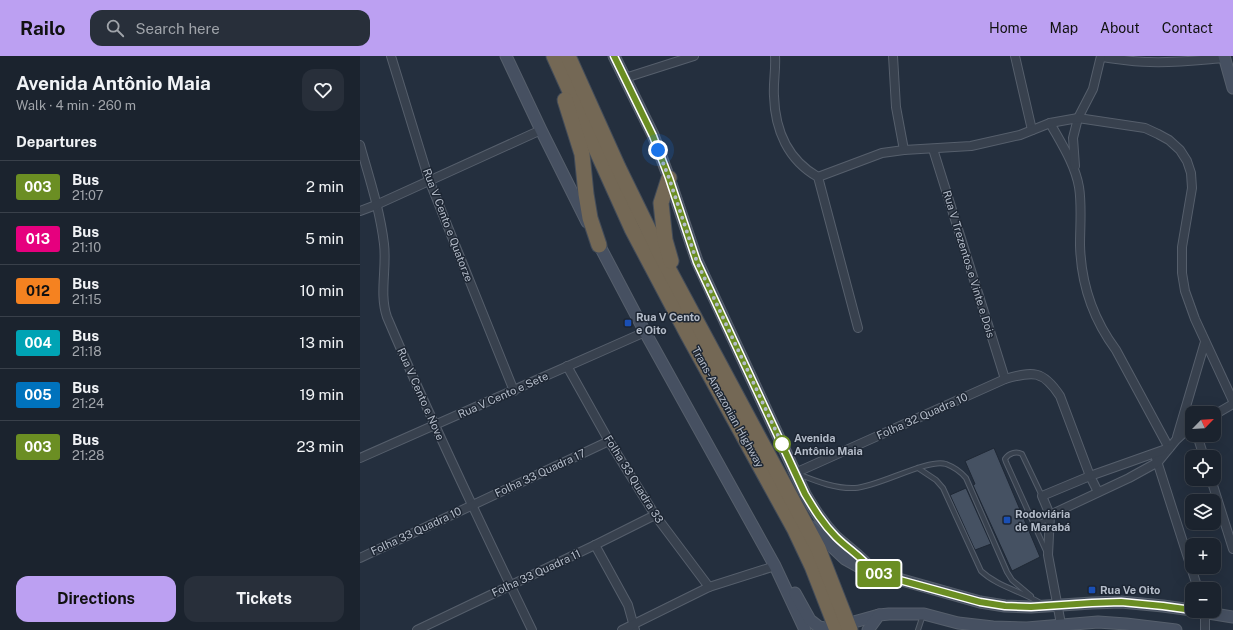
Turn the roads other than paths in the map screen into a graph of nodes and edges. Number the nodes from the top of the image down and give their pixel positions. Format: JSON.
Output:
{"nodes":[{"id":1,"x":391,"y":56,"type":"edge"},
{"id":2,"x":506,"y":56,"type":"edge"},
{"id":3,"x":614,"y":56,"type":"edge"},
{"id":4,"x":694,"y":56,"type":"edge"},
{"id":5,"x":775,"y":56,"type":"edge"},
{"id":6,"x":893,"y":56,"type":"edge"},
{"id":7,"x":1015,"y":56,"type":"edge"},
{"id":8,"x":1101,"y":56,"type":"edge"},
{"id":9,"x":1224,"y":57,"type":"edge"},
{"id":10,"x":561,"y":59,"type":"edge"},
{"id":11,"x":625,"y":78,"type":"junction"},
{"id":12,"x":1233,"y":88,"type":"edge"},
{"id":13,"x":1078,"y":118,"type":"junction"},
{"id":14,"x":1050,"y":123,"type":"junction"},
{"id":15,"x":541,"y":130,"type":"junction"},
{"id":16,"x":1032,"y":130,"type":"junction"},
{"id":17,"x":360,"y":145,"type":"edge"},
{"id":18,"x":933,"y":149,"type":"junction"},
{"id":19,"x":904,"y":150,"type":"junction"},
{"id":20,"x":1075,"y":169,"type":"junction"},
{"id":21,"x":818,"y":177,"type":"junction"},
{"id":22,"x":669,"y":178,"type":"junction"},
{"id":23,"x":429,"y":180,"type":"junction"},
{"id":24,"x":376,"y":205,"type":"junction"},
{"id":25,"x":360,"y":211,"type":"edge"},
{"id":26,"x":599,"y":245,"type":"junction"},
{"id":27,"x":686,"y":303,"type":"junction"},
{"id":28,"x":858,"y":328,"type":"dead end"},
{"id":29,"x":645,"y":332,"type":"junction"},
{"id":30,"x":1205,"y":342,"type":"junction"},
{"id":31,"x":568,"y":366,"type":"junction"},
{"id":32,"x":1005,"y":380,"type":"junction"},
{"id":33,"x":514,"y":391,"type":"junction"},
{"id":34,"x":1233,"y":403,"type":"edge"},
{"id":35,"x":1221,"y":411,"type":"edge"},
{"id":36,"x":435,"y":426,"type":"junction"},
{"id":37,"x":1185,"y":432,"type":"edge"},
{"id":38,"x":1176,"y":440,"type":"junction"},
{"id":39,"x":609,"y":441,"type":"junction"},
{"id":40,"x":1169,"y":448,"type":"junction"},
{"id":41,"x":1154,"y":454,"type":"junction"},
{"id":42,"x":360,"y":457,"type":"edge"},
{"id":43,"x":1158,"y":462,"type":"junction"},
{"id":44,"x":918,"y":468,"type":"junction"},
{"id":45,"x":795,"y":473,"type":"junction"},
{"id":46,"x":1090,"y":476,"type":"junction"},
{"id":47,"x":1213,"y":486,"type":"edge"},
{"id":48,"x":1098,"y":492,"type":"junction"},
{"id":49,"x":1042,"y":496,"type":"junction"},
{"id":50,"x":471,"y":505,"type":"junction"},
{"id":51,"x":655,"y":515,"type":"junction"},
{"id":52,"x":1050,"y":515,"type":"junction"},
{"id":53,"x":1031,"y":519,"type":"junction"},
{"id":54,"x":804,"y":520,"type":"junction"},
{"id":55,"x":595,"y":545,"type":"junction"},
{"id":56,"x":1233,"y":549,"type":"edge"},
{"id":57,"x":1048,"y":555,"type":"junction"},
{"id":58,"x":360,"y":558,"type":"edge"},
{"id":59,"x":775,"y":566,"type":"junction"},
{"id":60,"x":874,"y":573,"type":"junction"},
{"id":61,"x":1196,"y":582,"type":"edge"},
{"id":62,"x":510,"y":586,"type":"junction"},
{"id":63,"x":709,"y":587,"type":"junction"},
{"id":64,"x":1031,"y":596,"type":"junction"},
{"id":65,"x":1046,"y":606,"type":"junction"},
{"id":66,"x":1058,"y":606,"type":"junction"},
{"id":67,"x":1185,"y":609,"type":"edge"},
{"id":68,"x":924,"y":614,"type":"junction"},
{"id":69,"x":879,"y":615,"type":"junction"},
{"id":70,"x":1221,"y":615,"type":"edge"},
{"id":71,"x":1233,"y":617,"type":"edge"},
{"id":72,"x":1203,"y":618,"type":"edge"},
{"id":73,"x":1061,"y":624,"type":"junction"},
{"id":74,"x":634,"y":627,"type":"edge"},
{"id":75,"x":842,"y":628,"type":"edge"},
{"id":76,"x":416,"y":630,"type":"edge"},
{"id":77,"x":532,"y":630,"type":"edge"},
{"id":78,"x":622,"y":630,"type":"edge"},
{"id":79,"x":805,"y":630,"type":"edge"},
{"id":80,"x":868,"y":630,"type":"edge"},
{"id":81,"x":918,"y":630,"type":"edge"},
{"id":82,"x":1176,"y":630,"type":"edge"},
{"id":83,"x":1205,"y":630,"type":"edge"}],
"edges":[{"from":1,"to":23,"type":"street","name":"Rua V Cento e Quatorze"},
{"from":2,"to":15,"type":"main road"},
{"from":3,"to":11,"type":"main road"},
{"from":4,"to":11,"type":"street"},
{"from":5,"to":21,"type":"street"},
{"from":6,"to":19,"type":"street"},
{"from":7,"to":16,"type":"street"},
{"from":8,"to":9,"type":"street"},
{"from":8,"to":13,"type":"street"},
{"from":9,"to":12,"type":"main road"},
{"from":10,"to":26,"type":"highway"},
{"from":10,"to":27,"type":"highway","name":"Trans-Amazonian Highway"},
{"from":10,"to":75,"type":"highway","name":"Trans-Amazonian Highway"},
{"from":11,"to":22,"type":"main road"},
{"from":13,"to":14,"type":"street"},
{"from":13,"to":20,"type":"street"},
{"from":13,"to":30,"type":"street"},
{"from":14,"to":16,"type":"street"},
{"from":14,"to":20,"type":"street"},
{"from":15,"to":23,"type":"street"},
{"from":15,"to":26,"type":"main road"},
{"from":16,"to":18,"type":"street"},
{"from":17,"to":24,"type":"street","name":"Rua V Cento e Nove"},
{"from":18,"to":19,"type":"street"},
{"from":18,"to":32,"type":"street","name":"Rua V Trezentos e Vinte e Dois"},
{"from":19,"to":21,"type":"street"},
{"from":20,"to":40,"type":"street"},
{"from":21,"to":28,"type":"street"},
{"from":22,"to":27,"type":"highway"},
{"from":22,"to":45,"type":"main road"},
{"from":23,"to":24,"type":"street"},
{"from":23,"to":33,"type":"street","name":"Rua V Cento e Quatorze"},
{"from":24,"to":25,"type":"street"},
{"from":24,"to":36,"type":"street","name":"Rua V Cento e Nove"},
{"from":26,"to":29,"type":"main road"},
{"from":27,"to":54,"type":"highway","name":"Trans-Amazonian Highway"},
{"from":29,"to":31,"type":"street","name":"Rua V Cento e Sete"},
{"from":29,"to":59,"type":"main road"},
{"from":30,"to":34,"type":"street"},
{"from":30,"to":38,"type":"street"},
{"from":31,"to":33,"type":"street","name":"Rua V Cento e Sete"},
{"from":31,"to":39,"type":"street","name":"Folha 33 Quadra 33"},
{"from":32,"to":45,"type":"street","name":"Folha 32 Quadra 10"},
{"from":32,"to":46,"type":"street","name":"Folha 32 Quadra 10"},
{"from":33,"to":36,"type":"street","name":"Rua V Cento e Sete"},
{"from":34,"to":35,"type":"street"},
{"from":36,"to":42,"type":"street","name":"Rua V Cento e Sete"},
{"from":36,"to":50,"type":"street","name":"Rua V Cento e Nove"},
{"from":37,"to":38,"type":"street"},
{"from":38,"to":40,"type":"street"},
{"from":39,"to":50,"type":"street","name":"Folha 33 Quadra 17"},
{"from":39,"to":51,"type":"street","name":"Folha 33 Quadra 33"},
{"from":40,"to":41,"type":"street"},
{"from":40,"to":43,"type":"street"},
{"from":41,"to":43,"type":"street"},
{"from":41,"to":46,"type":"street"},
{"from":43,"to":48,"type":"street"},
{"from":43,"to":61,"type":"street"},
{"from":44,"to":45,"type":"lane"},
{"from":44,"to":64,"type":"lane"},
{"from":44,"to":64,"type":"lane"},
{"from":45,"to":60,"type":"main road"},
{"from":46,"to":48,"type":"street","name":"Folha 32 Quadra 10"},
{"from":46,"to":49,"type":"street"},
{"from":47,"to":56,"type":"street"},
{"from":48,"to":52,"type":"street"},
{"from":49,"to":52,"type":"street"},
{"from":49,"to":53,"type":"lane"},
{"from":50,"to":58,"type":"street","name":"Folha 33 Quadra 10"},
{"from":50,"to":62,"type":"street","name":"Rua V Cento e Nove"},
{"from":51,"to":55,"type":"street","name":"Folha 33 Quadra 11"},
{"from":51,"to":63,"type":"street","name":"Folha 33 Quadra 33"},
{"from":52,"to":53,"type":"lane"},
{"from":52,"to":57,"type":"street"},
{"from":53,"to":57,"type":"lane"},
{"from":54,"to":60,"type":"main road"},
{"from":54,"to":75,"type":"highway","name":"Trans-Amazonian Highway"},
{"from":55,"to":62,"type":"street","name":"Folha 33 Quadra 11"},
{"from":55,"to":74,"type":"street"},
{"from":57,"to":66,"type":"street"},
{"from":59,"to":63,"type":"street"},
{"from":59,"to":75,"type":"main road"},
{"from":59,"to":79,"type":"main road"},
{"from":60,"to":65,"type":"main road"},
{"from":62,"to":76,"type":"street","name":"Folha 33 Quadra 11"},
{"from":62,"to":77,"type":"street","name":"Rua V Cento e Nove"},
{"from":63,"to":74,"type":"street"},
{"from":64,"to":65,"type":"lane"},
{"from":65,"to":66,"type":"main road"},
{"from":66,"to":67,"type":"main road"},
{"from":66,"to":73,"type":"street"},
{"from":68,"to":69,"type":"main road"},
{"from":68,"to":73,"type":"main road"},
{"from":68,"to":81,"type":"lane"},
{"from":69,"to":75,"type":"main road"},
{"from":69,"to":80,"type":"main road"},
{"from":70,"to":71,"type":"main road"},
{"from":72,"to":83,"type":"street"},
{"from":73,"to":82,"type":"main road"},
{"from":74,"to":78,"type":"street"}]}
